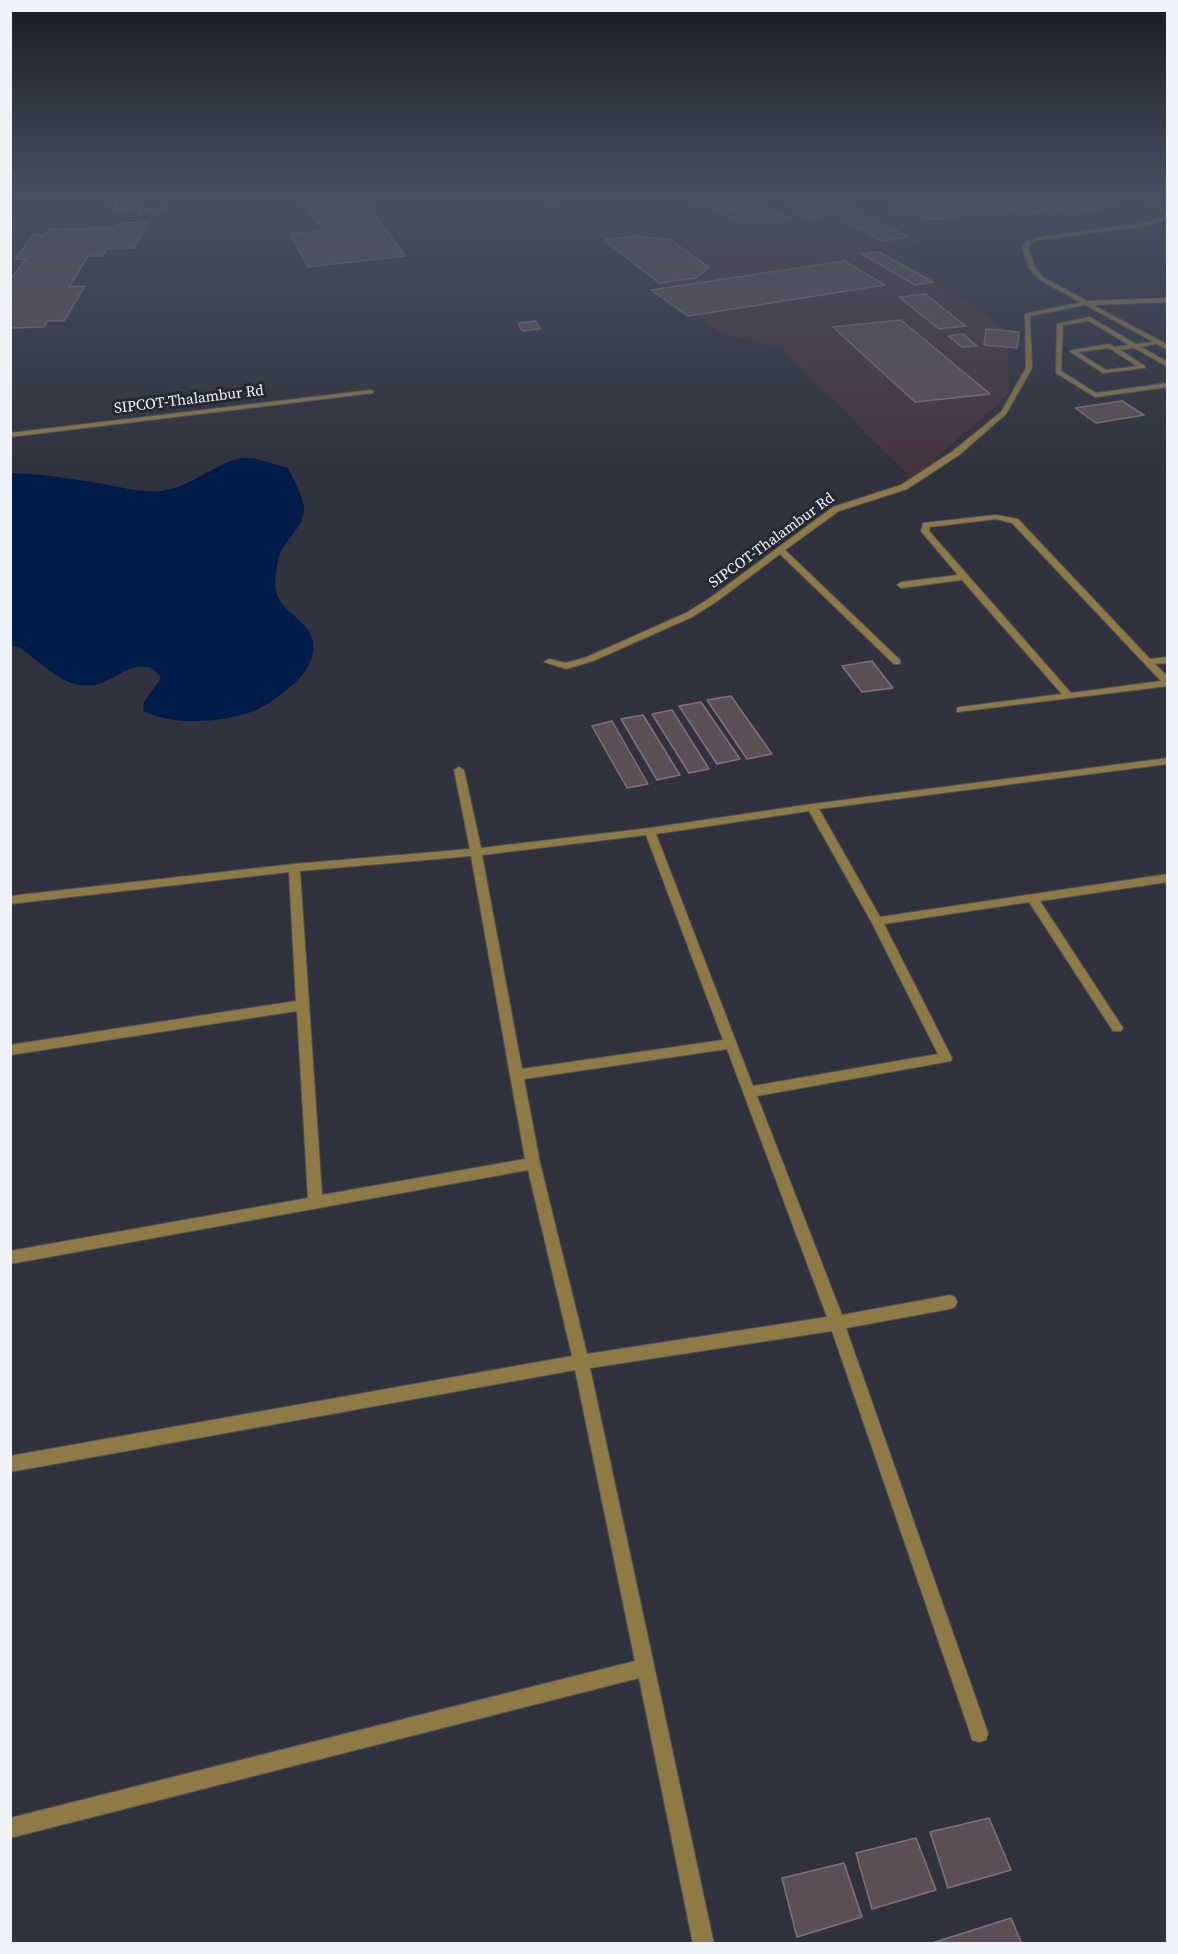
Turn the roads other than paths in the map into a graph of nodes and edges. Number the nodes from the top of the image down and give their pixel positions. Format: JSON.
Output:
{"nodes":[{"id":1,"x":1060,"y":288,"type":"edge"},
{"id":2,"x":1167,"y":300,"type":"edge"},
{"id":3,"x":1088,"y":303,"type":"junction"},
{"id":4,"x":1158,"y":342,"type":"junction"},
{"id":5,"x":1137,"y":345,"type":"junction"},
{"id":6,"x":1167,"y":348,"type":"edge"},
{"id":7,"x":1114,"y":349,"type":"junction"},
{"id":8,"x":1167,"y":365,"type":"edge"},
{"id":9,"x":1167,"y":385,"type":"edge"},
{"id":10,"x":371,"y":392,"type":"dead end"},
{"id":11,"x":10,"y":435,"type":"edge"},
{"id":12,"x":780,"y":550,"type":"junction"},
{"id":13,"x":964,"y":577,"type":"junction"},
{"id":14,"x":901,"y":585,"type":"dead end"},
{"id":15,"x":1167,"y":660,"type":"edge"},
{"id":16,"x":549,"y":662,"type":"dead end"},
{"id":17,"x":897,"y":662,"type":"dead end"},
{"id":18,"x":1147,"y":662,"type":"junction"},
{"id":19,"x":1167,"y":683,"type":"edge"},
{"id":20,"x":1068,"y":695,"type":"junction"},
{"id":21,"x":960,"y":710,"type":"dead end"},
{"id":22,"x":1167,"y":761,"type":"edge"},
{"id":23,"x":459,"y":770,"type":"dead end"},
{"id":24,"x":812,"y":807,"type":"junction"},
{"id":25,"x":650,"y":831,"type":"junction"},
{"id":26,"x":476,"y":852,"type":"junction"},
{"id":27,"x":294,"y":868,"type":"junction"},
{"id":28,"x":1167,"y":878,"type":"edge"},
{"id":29,"x":1032,"y":898,"type":"junction"},
{"id":30,"x":10,"y":900,"type":"edge"},
{"id":31,"x":877,"y":921,"type":"junction"},
{"id":32,"x":303,"y":1005,"type":"junction"},
{"id":33,"x":1117,"y":1028,"type":"dead end"},
{"id":34,"x":731,"y":1044,"type":"junction"},
{"id":35,"x":10,"y":1050,"type":"edge"},
{"id":36,"x":517,"y":1076,"type":"junction"},
{"id":37,"x":749,"y":1092,"type":"junction"},
{"id":38,"x":533,"y":1163,"type":"junction"},
{"id":39,"x":315,"y":1203,"type":"junction"},
{"id":40,"x":10,"y":1258,"type":"edge"},
{"id":41,"x":950,"y":1302,"type":"dead end"},
{"id":42,"x":837,"y":1323,"type":"junction"},
{"id":43,"x":581,"y":1362,"type":"junction"},
{"id":44,"x":10,"y":1464,"type":"edge"},
{"id":45,"x":646,"y":1667,"type":"junction"},
{"id":46,"x":979,"y":1733,"type":"dead end"},
{"id":47,"x":10,"y":1827,"type":"edge"},
{"id":48,"x":704,"y":1944,"type":"edge"}],
"edges":[{"from":1,"to":3,"type":"street"},
{"from":2,"to":3,"type":"street","name":"SIPCOT-Thalambur Rd"},
{"from":3,"to":4,"type":"street"},
{"from":3,"to":12,"type":"street","name":"SIPCOT-Thalambur Rd"},
{"from":4,"to":5,"type":"street"},
{"from":4,"to":6,"type":"street"},
{"from":5,"to":7,"type":"street"},
{"from":5,"to":8,"type":"street"},
{"from":5,"to":9,"type":"street"},
{"from":7,"to":7,"type":"street"},
{"from":10,"to":11,"type":"street","name":"SIPCOT-Thalambur Rd"},
{"from":12,"to":16,"type":"street","name":"SIPCOT-Thalambur Rd"},
{"from":12,"to":17,"type":"street"},
{"from":13,"to":14,"type":"street"},
{"from":13,"to":18,"type":"street"},
{"from":13,"to":20,"type":"street"},
{"from":15,"to":18,"type":"street"},
{"from":18,"to":19,"type":"street"},
{"from":19,"to":20,"type":"street"},
{"from":20,"to":21,"type":"street"},
{"from":22,"to":24,"type":"street"},
{"from":23,"to":26,"type":"street"},
{"from":24,"to":25,"type":"street"},
{"from":24,"to":31,"type":"street"},
{"from":25,"to":26,"type":"street"},
{"from":25,"to":34,"type":"street"},
{"from":26,"to":27,"type":"street"},
{"from":26,"to":36,"type":"street"},
{"from":27,"to":30,"type":"street"},
{"from":27,"to":32,"type":"street"},
{"from":28,"to":29,"type":"street"},
{"from":29,"to":31,"type":"street"},
{"from":29,"to":33,"type":"street"},
{"from":31,"to":37,"type":"street"},
{"from":32,"to":35,"type":"street"},
{"from":32,"to":39,"type":"street"},
{"from":34,"to":36,"type":"street"},
{"from":34,"to":37,"type":"street"},
{"from":36,"to":38,"type":"street"},
{"from":37,"to":42,"type":"street"},
{"from":38,"to":39,"type":"street"},
{"from":38,"to":43,"type":"street"},
{"from":39,"to":40,"type":"street"},
{"from":41,"to":42,"type":"street"},
{"from":42,"to":43,"type":"street"},
{"from":42,"to":46,"type":"street"},
{"from":43,"to":44,"type":"street"},
{"from":43,"to":45,"type":"street"},
{"from":45,"to":47,"type":"street"},
{"from":45,"to":48,"type":"street"}]}
